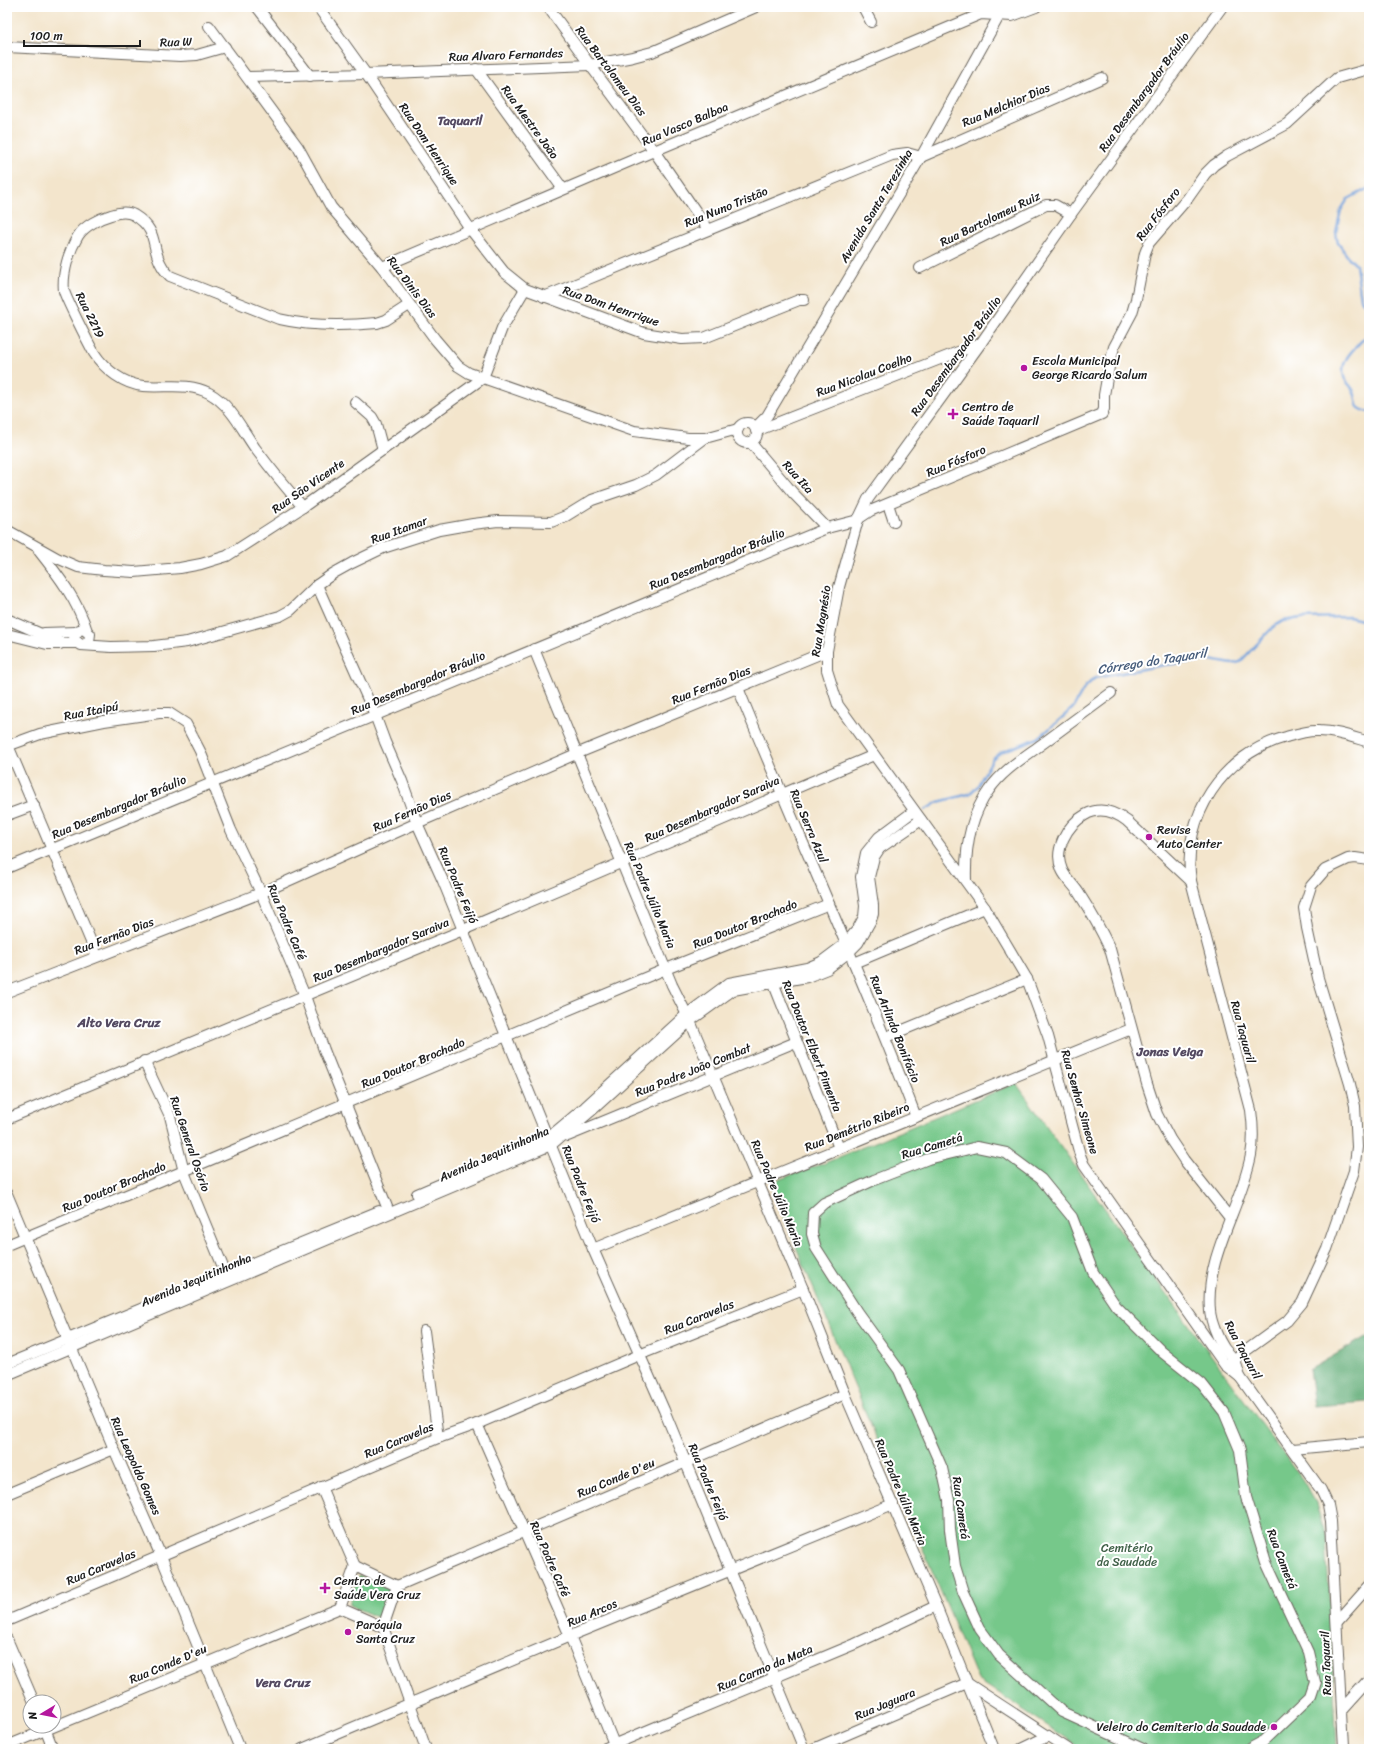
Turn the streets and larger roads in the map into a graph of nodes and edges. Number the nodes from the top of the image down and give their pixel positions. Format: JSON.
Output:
{"nodes":[{"id":1,"x":257,"y":7,"type":"edge"},
{"id":2,"x":318,"y":7,"type":"edge"},
{"id":3,"x":548,"y":7,"type":"edge"},
{"id":4,"x":756,"y":7,"type":"edge"},
{"id":5,"x":863,"y":7,"type":"edge"},
{"id":6,"x":1036,"y":7,"type":"edge"},
{"id":7,"x":1222,"y":7,"type":"edge"},
{"id":8,"x":979,"y":10,"type":"edge"},
{"id":9,"x":1002,"y":11,"type":"edge"},
{"id":10,"x":871,"y":22,"type":"dead end"},
{"id":11,"x":209,"y":26,"type":"dead end"},
{"id":12,"x":7,"y":47,"type":"edge"},
{"id":13,"x":225,"y":47,"type":"junction"},
{"id":14,"x":590,"y":65,"type":"junction"},
{"id":15,"x":476,"y":69,"type":"junction"},
{"id":16,"x":1369,"y":69,"type":"edge"},
{"id":17,"x":366,"y":74,"type":"junction"},
{"id":18,"x":310,"y":76,"type":"junction"},
{"id":19,"x":247,"y":77,"type":"junction"},
{"id":20,"x":1102,"y":78,"type":"dead end"},
{"id":21,"x":654,"y":150,"type":"junction"},
{"id":22,"x":921,"y":157,"type":"junction"},
{"id":23,"x":563,"y":189,"type":"junction"},
{"id":24,"x":1071,"y":214,"type":"junction"},
{"id":25,"x":708,"y":229,"type":"junction"},
{"id":26,"x":470,"y":230,"type":"junction"},
{"id":27,"x":382,"y":268,"type":"junction"},
{"id":28,"x":920,"y":268,"type":"dead end"},
{"id":29,"x":525,"y":289,"type":"junction"},
{"id":30,"x":544,"y":297,"type":"junction"},
{"id":31,"x":804,"y":300,"type":"dead end"},
{"id":32,"x":409,"y":305,"type":"junction"},
{"id":33,"x":982,"y":344,"type":"junction"},
{"id":34,"x":483,"y":378,"type":"junction"},
{"id":35,"x":355,"y":402,"type":"dead end"},
{"id":36,"x":754,"y":428,"type":"junction"},
{"id":37,"x":738,"y":432,"type":"junction"},
{"id":38,"x":701,"y":441,"type":"junction"},
{"id":39,"x":750,"y":442,"type":"junction"},
{"id":40,"x":382,"y":450,"type":"junction"},
{"id":41,"x":888,"y":504,"type":"junction"},
{"id":42,"x":303,"y":506,"type":"junction"},
{"id":43,"x":858,"y":520,"type":"junction"},
{"id":44,"x":894,"y":522,"type":"dead end"},
{"id":45,"x":827,"y":528,"type":"junction"},
{"id":46,"x":7,"y":530,"type":"edge"},
{"id":47,"x":36,"y":547,"type":"junction"},
{"id":48,"x":317,"y":585,"type":"junction"},
{"id":49,"x":7,"y":619,"type":"edge"},
{"id":50,"x":83,"y":632,"type":"junction"},
{"id":51,"x":40,"y":633,"type":"junction"},
{"id":52,"x":7,"y":634,"type":"edge"},
{"id":53,"x":32,"y":641,"type":"junction"},
{"id":54,"x":62,"y":643,"type":"junction"},
{"id":55,"x":81,"y":644,"type":"junction"},
{"id":56,"x":111,"y":647,"type":"junction"},
{"id":57,"x":534,"y":649,"type":"junction"},
{"id":58,"x":827,"y":651,"type":"junction"},
{"id":59,"x":738,"y":688,"type":"junction"},
{"id":60,"x":1111,"y":693,"type":"dead end"},
{"id":61,"x":375,"y":715,"type":"junction"},
{"id":62,"x":181,"y":720,"type":"joint"},
{"id":63,"x":1369,"y":742,"type":"edge"},
{"id":64,"x":7,"y":745,"type":"edge"},
{"id":65,"x":576,"y":754,"type":"junction"},
{"id":66,"x":874,"y":755,"type":"junction"},
{"id":67,"x":213,"y":782,"type":"junction"},
{"id":68,"x":781,"y":794,"type":"junction"},
{"id":69,"x":34,"y":805,"type":"junction"},
{"id":70,"x":914,"y":811,"type":"junction"},
{"id":71,"x":7,"y":815,"type":"edge"},
{"id":72,"x":921,"y":820,"type":"junction"},
{"id":73,"x":417,"y":822,"type":"junction"},
{"id":74,"x":52,"y":849,"type":"junction"},
{"id":75,"x":1369,"y":860,"type":"edge"},
{"id":76,"x":622,"y":863,"type":"junction"},
{"id":77,"x":7,"y":868,"type":"edge"},
{"id":78,"x":966,"y":881,"type":"junction"},
{"id":79,"x":1191,"y":881,"type":"junction"},
{"id":80,"x":261,"y":894,"type":"junction"},
{"id":81,"x":828,"y":904,"type":"junction"},
{"id":82,"x":985,"y":908,"type":"junction"},
{"id":83,"x":463,"y":930,"type":"junction"},
{"id":84,"x":847,"y":948,"type":"junction"},
{"id":85,"x":97,"y":956,"type":"junction"},
{"id":86,"x":854,"y":963,"type":"junction"},
{"id":87,"x":666,"y":969,"type":"junction"},
{"id":88,"x":771,"y":979,"type":"junction"},
{"id":89,"x":1027,"y":979,"type":"junction"},
{"id":90,"x":7,"y":992,"type":"edge"},
{"id":91,"x":305,"y":996,"type":"junction"},
{"id":92,"x":688,"y":1017,"type":"junction"},
{"id":93,"x":1131,"y":1029,"type":"junction"},
{"id":94,"x":507,"y":1037,"type":"junction"},
{"id":95,"x":886,"y":1037,"type":"junction"},
{"id":96,"x":796,"y":1042,"type":"junction"},
{"id":97,"x":1055,"y":1059,"type":"junction"},
{"id":98,"x":144,"y":1061,"type":"junction"},
{"id":99,"x":713,"y":1075,"type":"junction"},
{"id":100,"x":346,"y":1105,"type":"junction"},
{"id":101,"x":588,"y":1110,"type":"junction"},
{"id":102,"x":916,"y":1117,"type":"junction"},
{"id":103,"x":7,"y":1119,"type":"edge"},
{"id":104,"x":600,"y":1122,"type":"junction"},
{"id":105,"x":552,"y":1141,"type":"junction"},
{"id":106,"x":839,"y":1148,"type":"junction"},
{"id":107,"x":184,"y":1172,"type":"junction"},
{"id":108,"x":758,"y":1180,"type":"junction"},
{"id":109,"x":7,"y":1194,"type":"edge"},
{"id":110,"x":387,"y":1207,"type":"junction"},
{"id":111,"x":1230,"y":1218,"type":"junction"},
{"id":112,"x":25,"y":1238,"type":"junction"},
{"id":113,"x":7,"y":1245,"type":"edge"},
{"id":114,"x":593,"y":1249,"type":"junction"},
{"id":115,"x":281,"y":1255,"type":"junction"},
{"id":116,"x":227,"y":1277,"type":"junction"},
{"id":117,"x":804,"y":1289,"type":"junction"},
{"id":118,"x":424,"y":1331,"type":"dead end"},
{"id":119,"x":69,"y":1344,"type":"junction"},
{"id":120,"x":639,"y":1355,"type":"junction"},
{"id":121,"x":1234,"y":1360,"type":"junction"},
{"id":122,"x":7,"y":1364,"type":"edge"},
{"id":123,"x":1224,"y":1365,"type":"junction"},
{"id":124,"x":7,"y":1375,"type":"edge"},
{"id":125,"x":1240,"y":1377,"type":"junction"},
{"id":126,"x":844,"y":1394,"type":"junction"},
{"id":127,"x":477,"y":1424,"type":"junction"},
{"id":128,"x":438,"y":1438,"type":"junction"},
{"id":129,"x":1369,"y":1442,"type":"edge"},
{"id":130,"x":1293,"y":1449,"type":"junction"},
{"id":131,"x":114,"y":1450,"type":"junction"},
{"id":132,"x":685,"y":1463,"type":"junction"},
{"id":133,"x":321,"y":1487,"type":"junction"},
{"id":134,"x":7,"y":1494,"type":"edge"},
{"id":135,"x":893,"y":1504,"type":"junction"},
{"id":136,"x":524,"y":1532,"type":"junction"},
{"id":137,"x":162,"y":1556,"type":"junction"},
{"id":138,"x":355,"y":1566,"type":"junction"},
{"id":139,"x":730,"y":1570,"type":"junction"},
{"id":140,"x":397,"y":1586,"type":"junction"},
{"id":141,"x":1369,"y":1586,"type":"edge"},
{"id":142,"x":936,"y":1606,"type":"junction"},
{"id":143,"x":340,"y":1608,"type":"junction"},
{"id":144,"x":7,"y":1621,"type":"edge"},
{"id":145,"x":1338,"y":1622,"type":"junction"},
{"id":146,"x":384,"y":1627,"type":"junction"},
{"id":147,"x":570,"y":1636,"type":"junction"},
{"id":148,"x":7,"y":1639,"type":"edge"},
{"id":149,"x":205,"y":1663,"type":"junction"},
{"id":150,"x":775,"y":1678,"type":"junction"},
{"id":151,"x":1369,"y":1679,"type":"edge"},
{"id":152,"x":967,"y":1683,"type":"junction"},
{"id":153,"x":31,"y":1694,"type":"edge"},
{"id":154,"x":411,"y":1704,"type":"junction"},
{"id":155,"x":1341,"y":1710,"type":"junction"},
{"id":156,"x":62,"y":1721,"type":"edge"},
{"id":157,"x":32,"y":1734,"type":"edge"},
{"id":158,"x":48,"y":1734,"type":"edge"},
{"id":159,"x":1048,"y":1736,"type":"junction"},
{"id":160,"x":7,"y":1746,"type":"edge"},
{"id":161,"x":615,"y":1747,"type":"edge"},
{"id":162,"x":54,"y":1749,"type":"edge"},
{"id":163,"x":240,"y":1749,"type":"edge"},
{"id":164,"x":302,"y":1749,"type":"edge"},
{"id":165,"x":426,"y":1749,"type":"edge"},
{"id":166,"x":603,"y":1749,"type":"edge"},
{"id":167,"x":804,"y":1749,"type":"edge"},
{"id":168,"x":813,"y":1749,"type":"edge"},
{"id":169,"x":994,"y":1749,"type":"edge"},
{"id":170,"x":1021,"y":1749,"type":"edge"},
{"id":171,"x":1068,"y":1749,"type":"edge"},
{"id":172,"x":1143,"y":1749,"type":"edge"},
{"id":173,"x":1249,"y":1749,"type":"edge"},
{"id":174,"x":1343,"y":1749,"type":"edge"}],
"edges":[{"from":1,"to":18,"type":"street"},
{"from":2,"to":17,"type":"street","name":"Rua Dom Henrique"},
{"from":3,"to":14,"type":"street","name":"Rua Bartolomeu Dias"},
{"from":4,"to":14,"type":"street","name":"Rua Alvaro Fernandes"},
{"from":5,"to":10,"type":"street"},
{"from":6,"to":9,"type":"street","name":"Rua Vasco Balboa"},
{"from":7,"to":24,"type":"street","name":"Rua Desembargador Bráulio"},
{"from":8,"to":9,"type":"street","name":"Rua Vasco Balboa"},
{"from":8,"to":21,"type":"street","name":"Rua Vasco Balboa"},
{"from":9,"to":22,"type":"street","name":"Avenida Santa Terezinha"},
{"from":11,"to":13,"type":"street","name":"Rua Dinis Dias"},
{"from":12,"to":13,"type":"street","name":"Rua W"},
{"from":13,"to":19,"type":"street","name":"Rua Dinis Dias"},
{"from":14,"to":15,"type":"street","name":"Rua Alvaro Fernandes"},
{"from":14,"to":21,"type":"street","name":"Rua Bartolomeu Dias"},
{"from":15,"to":17,"type":"street","name":"Rua Alvaro Fernandes"},
{"from":15,"to":23,"type":"street","name":"Rua Mestre João"},
{"from":16,"to":41,"type":"street","name":"Rua Fósforo"},
{"from":17,"to":18,"type":"street","name":"Rua Alvaro Fernandes"},
{"from":17,"to":26,"type":"street","name":"Rua Dom Henrique"},
{"from":18,"to":19,"type":"street","name":"Rua Alvaro Fernandes"},
{"from":19,"to":27,"type":"street","name":"Rua Dinis Dias"},
{"from":20,"to":22,"type":"street","name":"Rua Melchior Dias"},
{"from":21,"to":23,"type":"street","name":"Rua Vasco Balboa"},
{"from":21,"to":25,"type":"street","name":"Rua Bartolomeu Dias"},
{"from":22,"to":25,"type":"street","name":"Rua Nuno Tristão"},
{"from":22,"to":36,"type":"street","name":"Avenida Santa Terezinha"},
{"from":23,"to":26,"type":"street","name":"Rua Vasco Balboa"},
{"from":24,"to":28,"type":"street","name":"Rua Bartolomeu Ruiz"},
{"from":24,"to":33,"type":"street","name":"Rua Desembargador Bráulio"},
{"from":25,"to":30,"type":"street","name":"Rua Nuno Tristão"},
{"from":26,"to":27,"type":"street","name":"Rua Vasco Balboa"},
{"from":26,"to":29,"type":"street","name":"Rua Dom Henrique"},
{"from":27,"to":32,"type":"street","name":"Rua Dinis Dias"},
{"from":29,"to":30,"type":"street","name":"Rua Dom Henrrique"},
{"from":29,"to":34,"type":"street"},
{"from":30,"to":31,"type":"street","name":"Rua Dom Henrrique"},
{"from":32,"to":34,"type":"street","name":"Rua Dinis Dias"},
{"from":32,"to":42,"type":"street","name":"Rua 2219"},
{"from":33,"to":36,"type":"street","name":"Rua Nicolau Coelho"},
{"from":33,"to":43,"type":"street","name":"Rua Desembargador Bráulio"},
{"from":34,"to":38,"type":"street","name":"Rua Dinis Dias"},
{"from":34,"to":40,"type":"street","name":"Rua São Vicente"},
{"from":35,"to":40,"type":"street"},
{"from":36,"to":37,"type":"street"},
{"from":36,"to":39,"type":"street"},
{"from":37,"to":38,"type":"street","name":"Rua Dinis Dias"},
{"from":37,"to":39,"type":"street"},
{"from":38,"to":48,"type":"street","name":"Rua Itamar"},
{"from":39,"to":45,"type":"street","name":"Rua Ita"},
{"from":40,"to":42,"type":"street","name":"Rua São Vicente"},
{"from":41,"to":43,"type":"street","name":"Rua Fósforo"},
{"from":41,"to":44,"type":"street"},
{"from":42,"to":47,"type":"street","name":"Rua São Vicente"},
{"from":43,"to":45,"type":"street","name":"Rua Desembargador Bráulio"},
{"from":43,"to":58,"type":"street","name":"Rua Magnésio"},
{"from":45,"to":57,"type":"street","name":"Rua Desembargador Bráulio"},
{"from":46,"to":47,"type":"street","name":"Rua São Vicente"},
{"from":47,"to":50,"type":"street"},
{"from":48,"to":56,"type":"street","name":"Rua Itamar"},
{"from":48,"to":61,"type":"street","name":"Rua Padre Feijó"},
{"from":49,"to":51,"type":"street","name":"Rua Itamar"},
{"from":50,"to":51,"type":"street"},
{"from":50,"to":55,"type":"street"},
{"from":50,"to":56,"type":"street"},
{"from":51,"to":53,"type":"street"},
{"from":51,"to":54,"type":"street","name":"Rua Itamar"},
{"from":52,"to":53,"type":"street","name":"Rua Itamar"},
{"from":53,"to":54,"type":"street","name":"Rua Itamar"},
{"from":54,"to":55,"type":"street","name":"Rua Itamar"},
{"from":55,"to":56,"type":"street","name":"Rua Itamar"},
{"from":57,"to":61,"type":"street","name":"Rua Desembargador Bráulio"},
{"from":57,"to":65,"type":"street","name":"Rua Padre Júlio Maria"},
{"from":58,"to":59,"type":"street","name":"Rua Fernão Dias"},
{"from":58,"to":66,"type":"street","name":"Rua Magnésio"},
{"from":59,"to":65,"type":"street","name":"Rua Fernão Dias"},
{"from":59,"to":68,"type":"street","name":"Rua Serra Azul"},
{"from":60,"to":78,"type":"street"},
{"from":61,"to":67,"type":"street","name":"Rua Desembargador Bráulio"},
{"from":61,"to":73,"type":"street","name":"Rua Padre Feijó"},
{"from":62,"to":64,"type":"street","name":"Rua Itaipú"},
{"from":62,"to":67,"type":"street","name":"Rua Padre Café"},
{"from":63,"to":79,"type":"street","name":"Rua Taquaril"},
{"from":64,"to":69,"type":"street"},
{"from":65,"to":73,"type":"street","name":"Rua Fernão Dias"},
{"from":65,"to":76,"type":"street","name":"Rua Padre Júlio Maria"},
{"from":66,"to":68,"type":"street","name":"Rua Desembargador Saraiva"},
{"from":66,"to":70,"type":"street","name":"Rua Magnésio"},
{"from":67,"to":74,"type":"street","name":"Rua Desembargador Bráulio"},
{"from":67,"to":80,"type":"street","name":"Rua Padre Café"},
{"from":68,"to":76,"type":"street","name":"Rua Desembargador Saraiva"},
{"from":68,"to":81,"type":"street","name":"Rua Serra Azul"},
{"from":69,"to":71,"type":"street"},
{"from":69,"to":74,"type":"street"},
{"from":70,"to":72,"type":"street","name":"Rua Magnésio"},
{"from":70,"to":84,"type":"street","name":"Avenida Jequitinhonha"},
{"from":72,"to":78,"type":"street","name":"Rua Senhor Simeone"},
{"from":72,"to":84,"type":"street","name":"Avenida Jequitinhonha"},
{"from":73,"to":80,"type":"street","name":"Rua Fernão Dias"},
{"from":73,"to":83,"type":"street","name":"Rua Padre Feijó"},
{"from":74,"to":77,"type":"street","name":"Rua Desembargador Bráulio"},
{"from":74,"to":85,"type":"street"},
{"from":75,"to":121,"type":"street"},
{"from":76,"to":83,"type":"street","name":"Rua Desembargador Saraiva"},
{"from":76,"to":87,"type":"street","name":"Rua Padre Júlio Maria"},
{"from":78,"to":82,"type":"street","name":"Rua Senhor Simeone"},
{"from":79,"to":93,"type":"street"},
{"from":79,"to":111,"type":"street","name":"Rua Taquaril"},
{"from":80,"to":85,"type":"street","name":"Rua Fernão Dias"},
{"from":80,"to":91,"type":"street","name":"Rua Padre Café"},
{"from":81,"to":84,"type":"street","name":"Rua Serra Azul"},
{"from":81,"to":87,"type":"street","name":"Rua Doutor Brochado"},
{"from":82,"to":86,"type":"street"},
{"from":82,"to":89,"type":"street","name":"Rua Senhor Simeone"},
{"from":83,"to":91,"type":"street","name":"Rua Desembargador Saraiva"},
{"from":83,"to":94,"type":"street","name":"Rua Padre Feijó"},
{"from":84,"to":86,"type":"street","name":"Rua Arlindo Bonifácio"},
{"from":84,"to":88,"type":"street","name":"Avenida Jequitinhonha"},
{"from":85,"to":90,"type":"street","name":"Rua Fernão Dias"},
{"from":86,"to":95,"type":"street","name":"Rua Arlindo Bonifácio"},
{"from":87,"to":92,"type":"street","name":"Rua Padre Júlio Maria"},
{"from":87,"to":94,"type":"street","name":"Rua Doutor Brochado"},
{"from":88,"to":92,"type":"street","name":"Avenida Jequitinhonha"},
{"from":88,"to":96,"type":"street","name":"Rua Doutor Elbert Pimenta"},
{"from":89,"to":95,"type":"street"},
{"from":89,"to":97,"type":"street","name":"Rua Senhor Simeone"},
{"from":91,"to":98,"type":"street","name":"Rua Desembargador Saraiva"},
{"from":91,"to":100,"type":"street","name":"Rua Padre Café"},
{"from":92,"to":99,"type":"street","name":"Rua Padre Júlio Maria"},
{"from":92,"to":101,"type":"street","name":"Avenida Jequitinhonha"},
{"from":93,"to":97,"type":"street","name":"Rua Demétrio Ribeiro"},
{"from":93,"to":111,"type":"street"},
{"from":94,"to":100,"type":"street","name":"Rua Doutor Brochado"},
{"from":94,"to":105,"type":"street","name":"Rua Padre Feijó"},
{"from":95,"to":102,"type":"street","name":"Rua Arlindo Bonifácio"},
{"from":96,"to":99,"type":"street","name":"Rua Padre João Combat"},
{"from":96,"to":106,"type":"street","name":"Rua Doutor Elbert Pimenta"},
{"from":97,"to":102,"type":"street","name":"Rua Demétrio Ribeiro"},
{"from":97,"to":123,"type":"street","name":"Rua Senhor Simeone"},
{"from":98,"to":103,"type":"street","name":"Rua Desembargador Saraiva"},
{"from":98,"to":107,"type":"street","name":"Rua General Osório"},
{"from":99,"to":104,"type":"street","name":"Rua Padre João Combat"},
{"from":99,"to":108,"type":"street","name":"Rua Padre Júlio Maria"},
{"from":100,"to":107,"type":"street","name":"Rua Doutor Brochado"},
{"from":100,"to":110,"type":"street","name":"Rua Padre Café"},
{"from":101,"to":104,"type":"street"},
{"from":101,"to":105,"type":"street","name":"Avenida Jequitinhonha"},
{"from":102,"to":106,"type":"street","name":"Rua Demétrio Ribeiro"},
{"from":104,"to":105,"type":"street","name":"Rua Padre João Combat"},
{"from":105,"to":110,"type":"street","name":"Avenida Jequitinhonha"},
{"from":105,"to":114,"type":"street","name":"Rua Padre Feijó"},
{"from":105,"to":115,"type":"street","name":"Avenida Jequitinhonha"},
{"from":106,"to":108,"type":"street","name":"Rua Demétrio Ribeiro"},
{"from":107,"to":112,"type":"street","name":"Rua Doutor Brochado"},
{"from":107,"to":116,"type":"street","name":"Rua General Osório"},
{"from":108,"to":114,"type":"street","name":"Rua Demétrio Ribeiro"},
{"from":108,"to":117,"type":"street","name":"Rua Padre Júlio Maria"},
{"from":109,"to":112,"type":"street","name":"Rua Leopoldo Gomes"},
{"from":110,"to":115,"type":"street","name":"Avenida Jequitinhonha"},
{"from":111,"to":121,"type":"street","name":"Rua Taquaril"},
{"from":112,"to":113,"type":"street","name":"Rua Doutor Brochado"},
{"from":112,"to":119,"type":"street","name":"Rua Leopoldo Gomes"},
{"from":114,"to":120,"type":"street","name":"Rua Padre Feijó"},
{"from":115,"to":116,"type":"street","name":"Avenida Jequitinhonha"},
{"from":116,"to":119,"type":"street","name":"Avenida Jequitinhonha"},
{"from":117,"to":120,"type":"street","name":"Rua Caravelas"},
{"from":117,"to":126,"type":"street","name":"Rua Padre Júlio Maria"},
{"from":118,"to":128,"type":"street"},
{"from":119,"to":122,"type":"street","name":"Avenida Jequitinhonha"},
{"from":119,"to":124,"type":"street","name":"Avenida Jequitinhonha"},
{"from":119,"to":131,"type":"street","name":"Rua Leopoldo Gomes"},
{"from":120,"to":127,"type":"street","name":"Rua Caravelas"},
{"from":120,"to":132,"type":"street","name":"Rua Padre Feijó"},
{"from":121,"to":123,"type":"street"},
{"from":121,"to":125,"type":"street","name":"Rua Taquaril"},
{"from":123,"to":125,"type":"street","name":"Rua Senhor Simeone"},
{"from":125,"to":130,"type":"street","name":"Rua Taquaril"},
{"from":126,"to":132,"type":"street","name":"Rua Conde D'eu"},
{"from":126,"to":135,"type":"street","name":"Rua Padre Júlio Maria"},
{"from":127,"to":128,"type":"street","name":"Rua Caravelas"},
{"from":127,"to":136,"type":"street","name":"Rua Padre Café"},
{"from":128,"to":133,"type":"street","name":"Rua Caravelas"},
{"from":129,"to":130,"type":"street"},
{"from":130,"to":145,"type":"street","name":"Rua Taquaril"},
{"from":131,"to":134,"type":"street"},
{"from":131,"to":137,"type":"street","name":"Rua Leopoldo Gomes"},
{"from":132,"to":136,"type":"street","name":"Rua Conde D'eu"},
{"from":132,"to":139,"type":"street","name":"Rua Padre Feijó"},
{"from":133,"to":137,"type":"street","name":"Rua Caravelas"},
{"from":133,"to":138,"type":"street"},
{"from":135,"to":139,"type":"street","name":"Rua Arcos"},
{"from":135,"to":142,"type":"street","name":"Rua Padre Júlio Maria"},
{"from":136,"to":140,"type":"street","name":"Rua Conde D'eu"},
{"from":136,"to":147,"type":"street","name":"Rua Padre Café"},
{"from":137,"to":144,"type":"street","name":"Rua Caravelas"},
{"from":137,"to":149,"type":"street","name":"Rua Leopoldo Gomes"},
{"from":138,"to":140,"type":"street"},
{"from":138,"to":143,"type":"street"},
{"from":139,"to":147,"type":"street","name":"Rua Arcos"},
{"from":139,"to":150,"type":"street","name":"Rua Padre Feijó"},
{"from":140,"to":146,"type":"street"},
{"from":141,"to":145,"type":"street"},
{"from":142,"to":150,"type":"street","name":"Rua Carmo da Mata"},
{"from":142,"to":152,"type":"street","name":"Rua Padre Júlio Maria"},
{"from":143,"to":146,"type":"street"},
{"from":143,"to":149,"type":"street","name":"Rua Conde D'eu"},
{"from":145,"to":155,"type":"street","name":"Rua Taquaril"},
{"from":146,"to":154,"type":"street"},
{"from":147,"to":154,"type":"street","name":"Rua Arcos"},
{"from":147,"to":161,"type":"street","name":"Rua Padre Café"},
{"from":148,"to":153,"type":"street"},
{"from":149,"to":156,"type":"street","name":"Rua Conde D'eu"},
{"from":149,"to":163,"type":"street","name":"Rua Leopoldo Gomes"},
{"from":150,"to":161,"type":"street","name":"Rua Carmo da Mata"},
{"from":150,"to":167,"type":"street","name":"Rua Padre Feijó"},
{"from":151,"to":155,"type":"street"},
{"from":152,"to":159,"type":"street"},
{"from":152,"to":168,"type":"street","name":"Rua Jaguara"},
{"from":152,"to":169,"type":"street","name":"Rua Padre Júlio Maria"},
{"from":154,"to":164,"type":"street","name":"Rua Arcos"},
{"from":154,"to":165,"type":"street"},
{"from":155,"to":174,"type":"street","name":"Rua Taquaril"},
{"from":157,"to":160,"type":"street","name":"Rua Conde D'eu"},
{"from":158,"to":162,"type":"street"},
{"from":159,"to":170,"type":"street"},
{"from":159,"to":171,"type":"street"},
{"from":161,"to":166,"type":"street","name":"Rua Carmo da Mata"},
{"from":172,"to":173,"type":"street","name":"Rua Cametá"}]}
